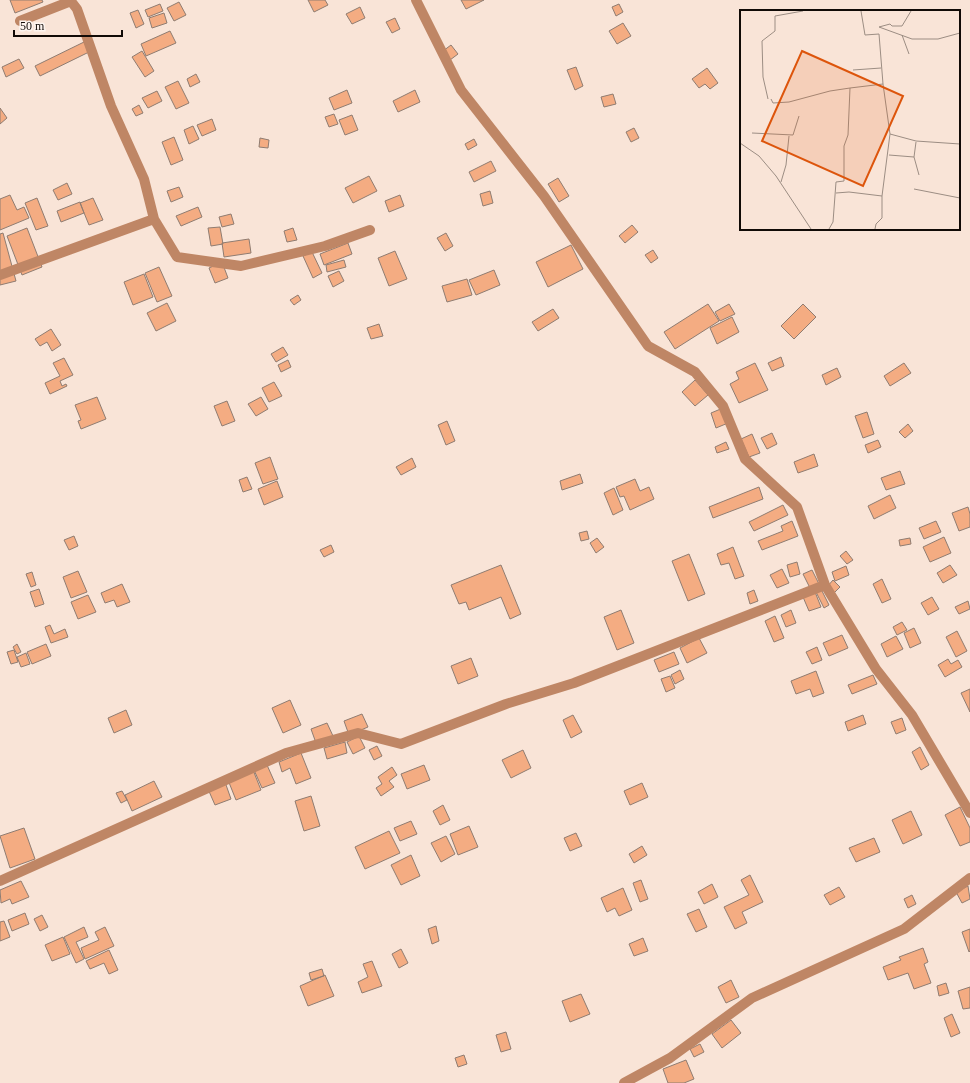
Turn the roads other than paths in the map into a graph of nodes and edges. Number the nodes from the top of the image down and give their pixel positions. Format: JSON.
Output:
{"nodes":[{"id":1,"x":71,"y":0,"type":"edge"},
{"id":2,"x":416,"y":0,"type":"edge"},
{"id":3,"x":20,"y":21,"type":"dead end"},
{"id":4,"x":154,"y":219,"type":"junction"},
{"id":5,"x":370,"y":230,"type":"dead end"},
{"id":6,"x":0,"y":275,"type":"edge"},
{"id":7,"x":825,"y":585,"type":"junction"},
{"id":8,"x":970,"y":813,"type":"edge"},
{"id":9,"x":970,"y":878,"type":"edge"},
{"id":10,"x":0,"y":881,"type":"edge"},
{"id":11,"x":624,"y":1083,"type":"edge"}],
"edges":[{"from":1,"to":3,"type":"street"},
{"from":1,"to":4,"type":"street"},
{"from":2,"to":7,"type":"street"},
{"from":4,"to":5,"type":"street"},
{"from":4,"to":6,"type":"street"},
{"from":7,"to":8,"type":"street"},
{"from":7,"to":10,"type":"street"},
{"from":9,"to":11,"type":"street"}]}
